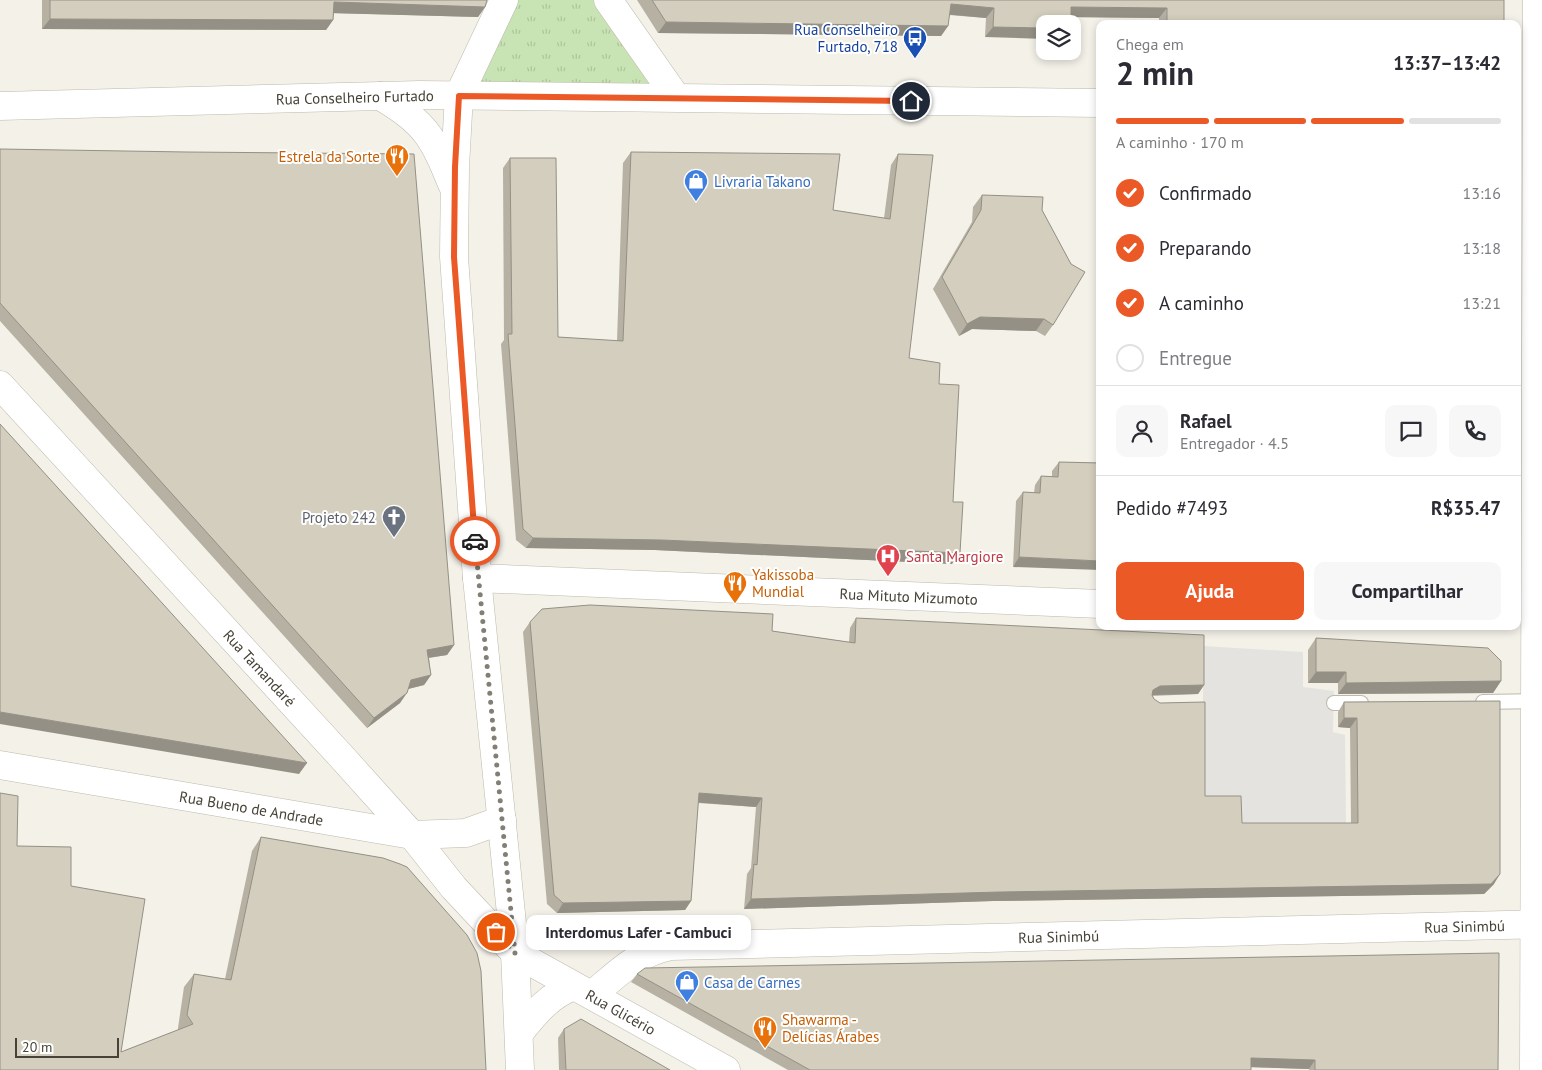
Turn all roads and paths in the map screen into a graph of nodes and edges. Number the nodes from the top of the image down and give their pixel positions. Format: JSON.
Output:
{"nodes":[{"id":1,"x":504,"y":0,"type":"edge"},
{"id":2,"x":608,"y":0,"type":"edge"},
{"id":3,"x":1537,"y":0,"type":"edge"},
{"id":4,"x":380,"y":96,"type":"junction"},
{"id":5,"x":459,"y":96,"type":"junction"},
{"id":6,"x":676,"y":97,"type":"junction"},
{"id":7,"x":1096,"y":103,"type":"edge"},
{"id":8,"x":0,"y":106,"type":"edge"},
{"id":9,"x":1532,"y":110,"type":"edge"},
{"id":10,"x":455,"y":192,"type":"junction"},
{"id":11,"x":0,"y":385,"type":"edge"},
{"id":12,"x":477,"y":578,"type":"junction"},
{"id":13,"x":1096,"y":604,"type":"edge"},
{"id":14,"x":1532,"y":624,"type":"edge"},
{"id":15,"x":1535,"y":701,"type":"junction"},
{"id":16,"x":1468,"y":702,"type":"edge"},
{"id":17,"x":1334,"y":703,"type":"dead end"},
{"id":18,"x":1372,"y":703,"type":"edge"},
{"id":19,"x":0,"y":765,"type":"edge"},
{"id":20,"x":502,"y":820,"type":"junction"},
{"id":21,"x":412,"y":835,"type":"junction"},
{"id":22,"x":1538,"y":924,"type":"edge"},
{"id":23,"x":515,"y":953,"type":"junction"},
{"id":24,"x":583,"y":990,"type":"junction"},
{"id":25,"x":520,"y":1032,"type":"junction"},
{"id":26,"x":520,"y":1070,"type":"edge"},
{"id":27,"x":726,"y":1070,"type":"edge"},
{"id":28,"x":1534,"y":1070,"type":"edge"}],
"edges":[{"from":1,"to":5,"type":"street"},
{"from":2,"to":6,"type":"street"},
{"from":3,"to":9,"type":"street"},
{"from":4,"to":5,"type":"street","name":"Rua Conselheiro Furtado"},
{"from":4,"to":8,"type":"street","name":"Rua Conselheiro Furtado"},
{"from":4,"to":10,"type":"street"},
{"from":5,"to":6,"type":"street","name":"Rua Conselheiro Furtado"},
{"from":5,"to":10,"type":"street"},
{"from":6,"to":7,"type":"street","name":"Rua Conselheiro Furtado"},
{"from":9,"to":14,"type":"street"},
{"from":10,"to":12,"type":"street"},
{"from":11,"to":21,"type":"street","name":"Rua Tamandaré"},
{"from":12,"to":13,"type":"street","name":"Rua Mituto Mizumoto"},
{"from":12,"to":20,"type":"street"},
{"from":14,"to":15,"type":"street"},
{"from":15,"to":16,"type":"lane"},
{"from":15,"to":22,"type":"street"},
{"from":17,"to":18,"type":"lane"},
{"from":19,"to":21,"type":"street","name":"Rua Bueno de Andrade"},
{"from":20,"to":21,"type":"street","name":"Rua Bueno de Andrade"},
{"from":20,"to":23,"type":"street"},
{"from":21,"to":23,"type":"street","name":"Rua Tamandaré"},
{"from":22,"to":24,"type":"street","name":"Rua Sinimbú"},
{"from":22,"to":28,"type":"street"},
{"from":23,"to":24,"type":"street","name":"Rua Glicério"},
{"from":23,"to":25,"type":"street"},
{"from":24,"to":25,"type":"street","name":"Rua Sinimbú"},
{"from":24,"to":27,"type":"street","name":"Rua Glicério"},
{"from":25,"to":26,"type":"street"}]}
